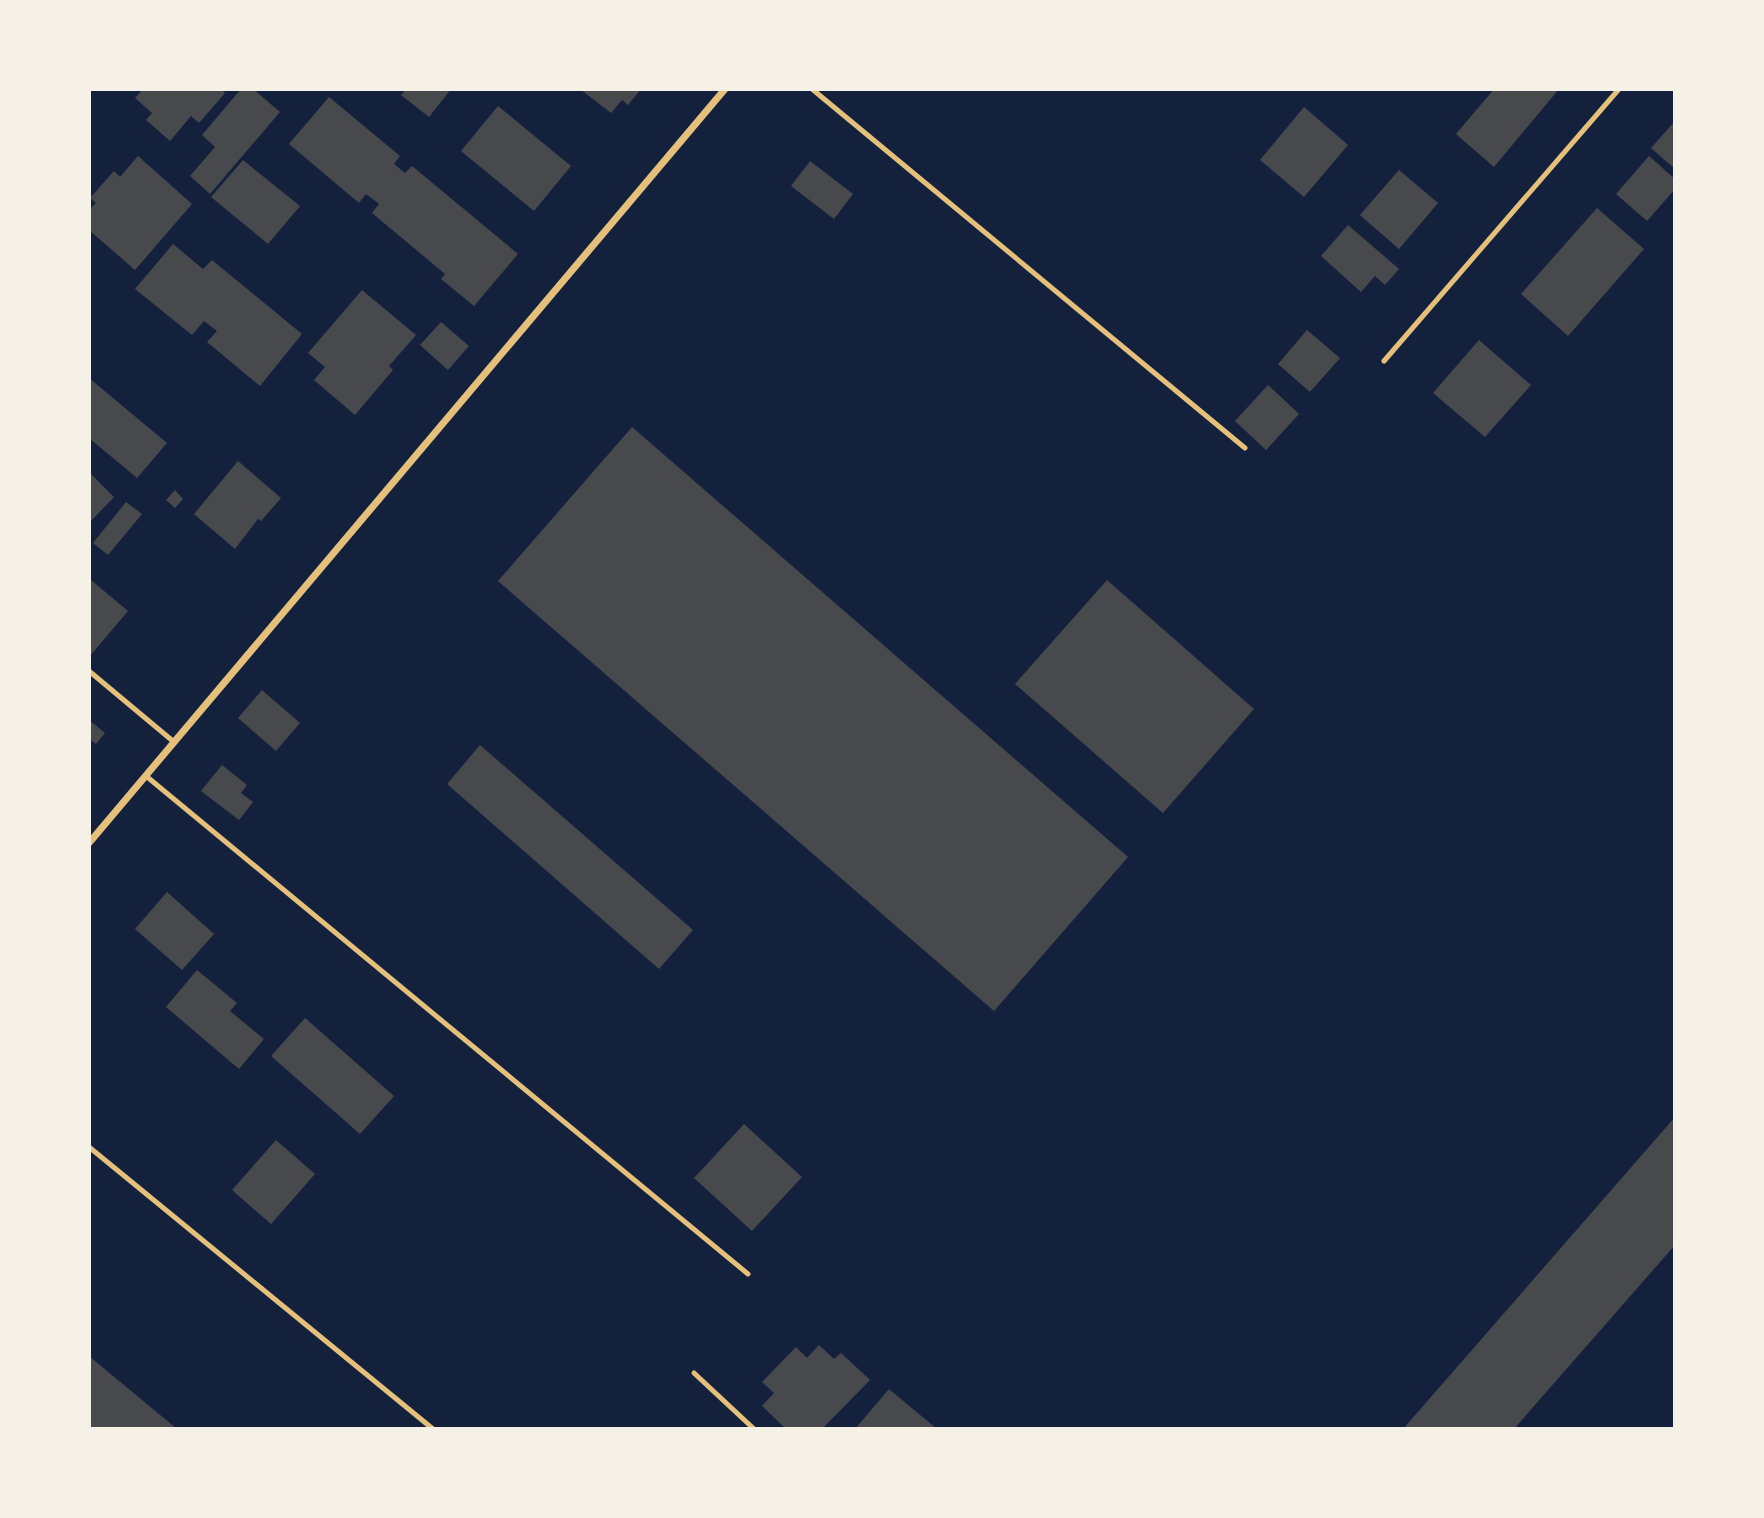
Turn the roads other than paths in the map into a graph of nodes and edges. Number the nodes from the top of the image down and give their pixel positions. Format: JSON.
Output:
{"nodes":[{"id":1,"x":725,"y":89,"type":"edge"},
{"id":2,"x":812,"y":89,"type":"edge"},
{"id":3,"x":1619,"y":89,"type":"edge"},
{"id":4,"x":1384,"y":361,"type":"dead end"},
{"id":5,"x":1245,"y":448,"type":"dead end"},
{"id":6,"x":89,"y":671,"type":"edge"},
{"id":7,"x":174,"y":742,"type":"junction"},
{"id":8,"x":146,"y":776,"type":"junction"},
{"id":9,"x":89,"y":843,"type":"edge"},
{"id":10,"x":89,"y":1147,"type":"edge"},
{"id":11,"x":748,"y":1274,"type":"dead end"},
{"id":12,"x":694,"y":1373,"type":"dead end"},
{"id":13,"x":433,"y":1429,"type":"edge"},
{"id":14,"x":754,"y":1429,"type":"edge"}],
"edges":[{"from":1,"to":7,"type":"street"},
{"from":2,"to":5,"type":"lane"},
{"from":3,"to":4,"type":"lane"},
{"from":6,"to":7,"type":"lane"},
{"from":7,"to":8,"type":"street"},
{"from":8,"to":9,"type":"street"},
{"from":8,"to":11,"type":"lane"},
{"from":10,"to":13,"type":"lane"},
{"from":12,"to":14,"type":"lane"}]}
